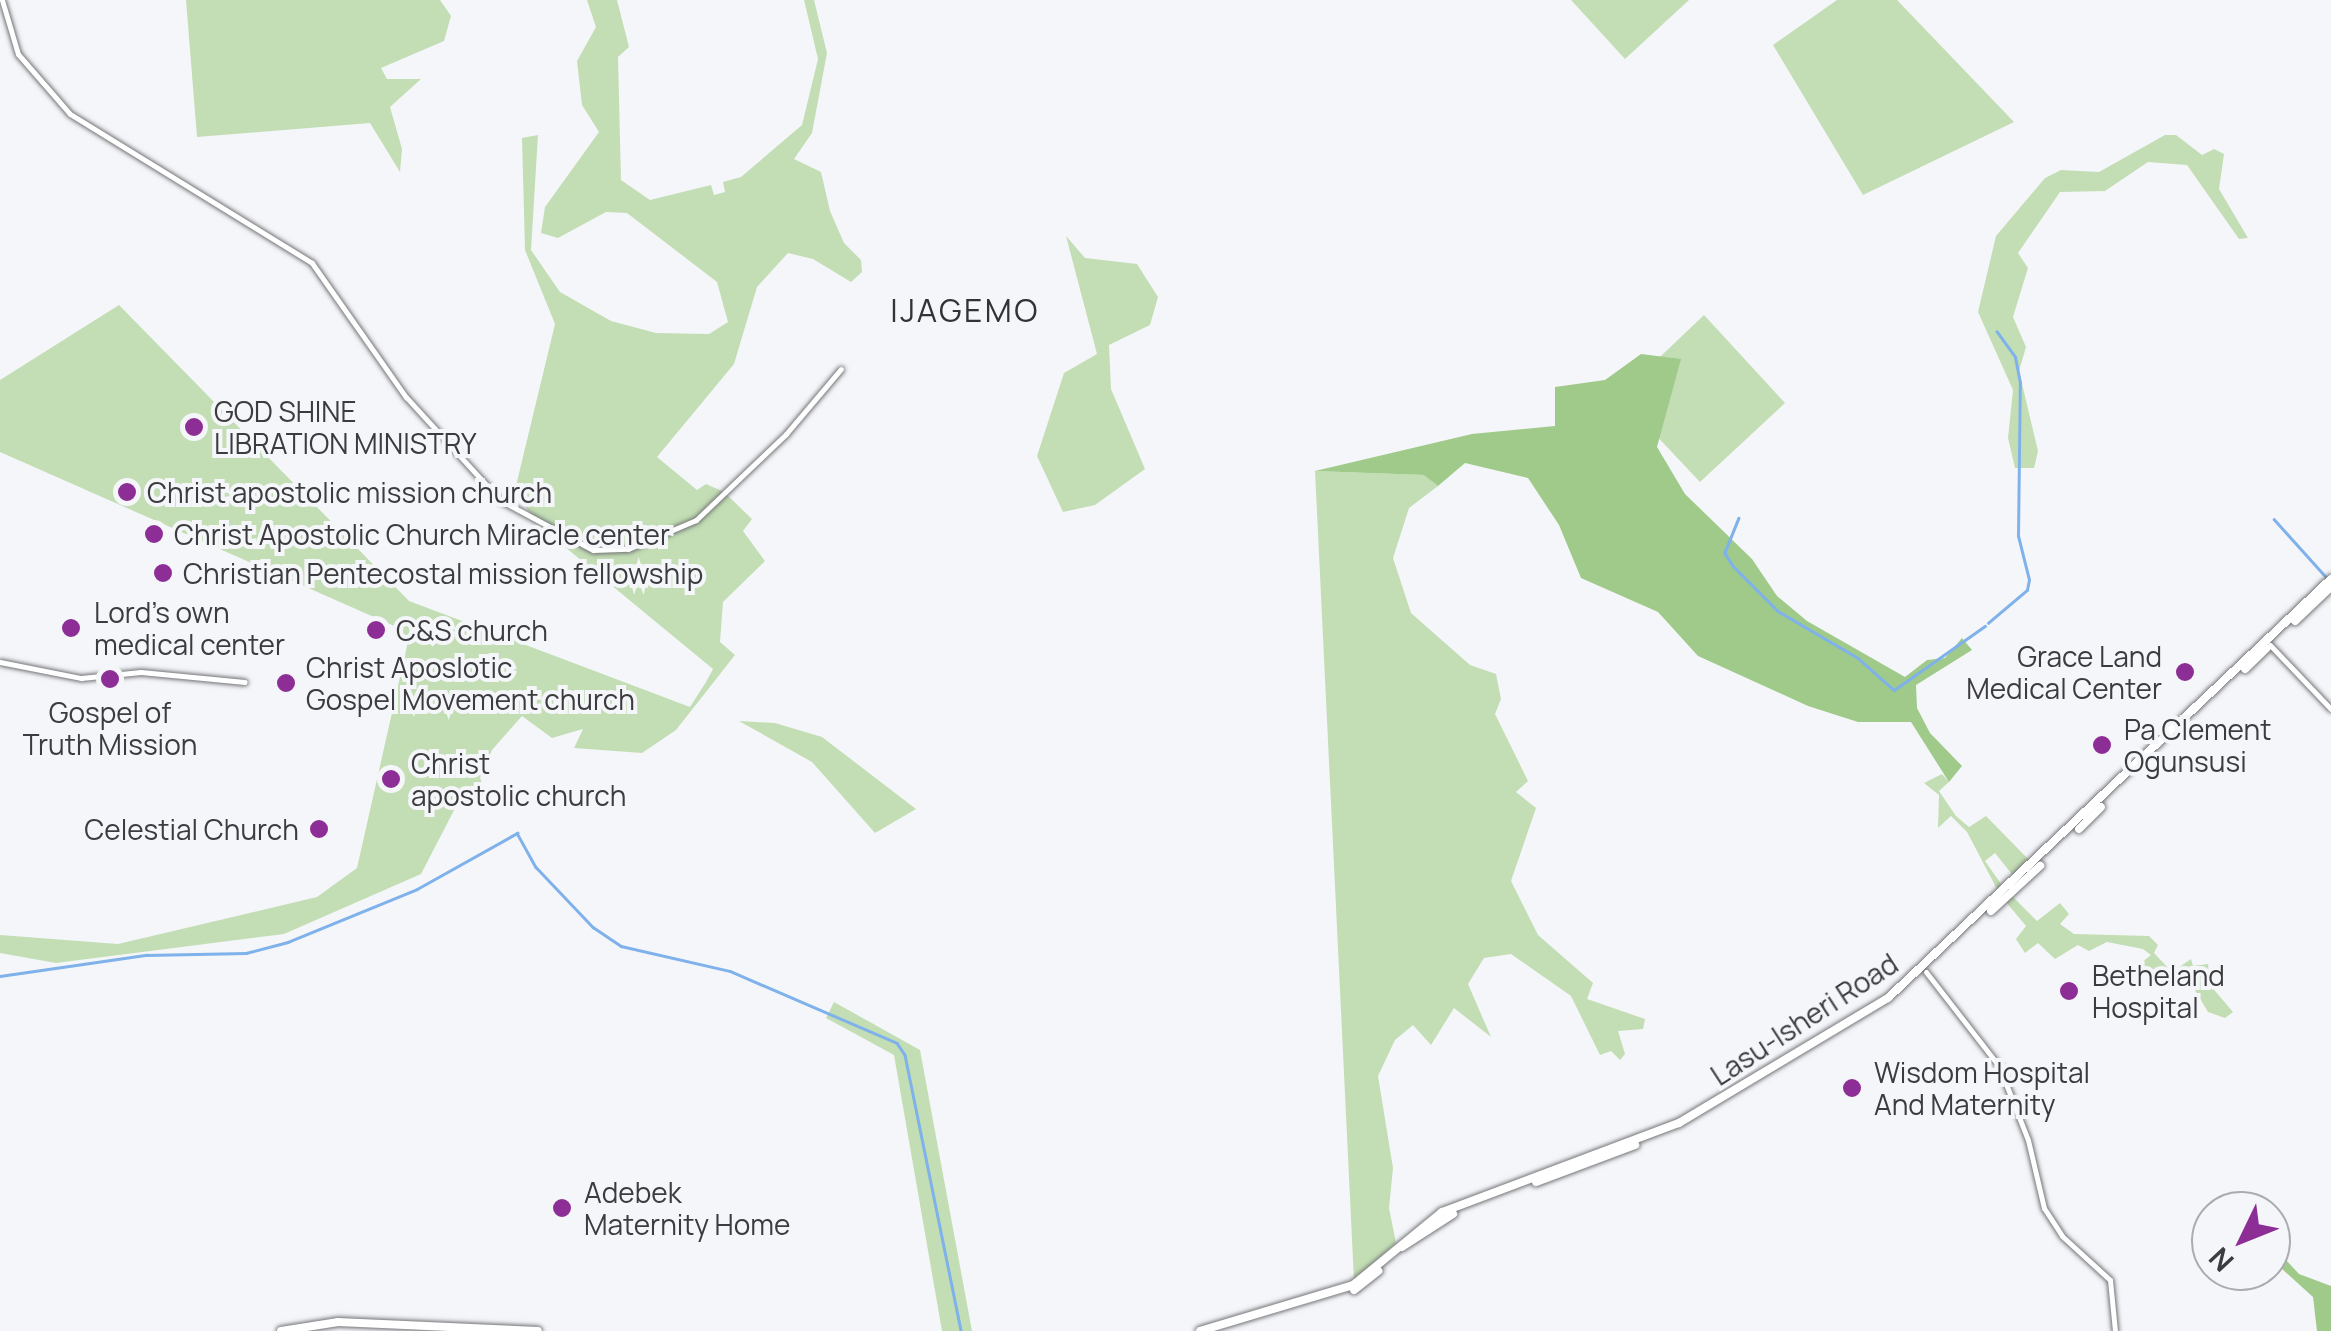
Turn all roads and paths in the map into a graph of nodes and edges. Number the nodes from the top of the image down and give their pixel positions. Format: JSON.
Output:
{"nodes":[{"id":1,"x":2,"y":0,"type":"edge"},
{"id":2,"x":840,"y":369,"type":"dead end"},
{"id":3,"x":2330,"y":582,"type":"edge"},
{"id":4,"x":2270,"y":645,"type":"junction"},
{"id":5,"x":0,"y":662,"type":"edge"},
{"id":6,"x":245,"y":682,"type":"dead end"},
{"id":7,"x":2331,"y":707,"type":"edge"},
{"id":8,"x":2153,"y":754,"type":"junction"},
{"id":9,"x":1926,"y":972,"type":"junction"},
{"id":10,"x":1738,"y":1092,"type":"junction"},
{"id":11,"x":1611,"y":1152,"type":"junction"},
{"id":12,"x":282,"y":1331,"type":"edge"},
{"id":13,"x":294,"y":1331,"type":"edge"},
{"id":14,"x":448,"y":1331,"type":"edge"},
{"id":15,"x":536,"y":1331,"type":"edge"},
{"id":16,"x":1200,"y":1331,"type":"edge"},
{"id":17,"x":1216,"y":1331,"type":"edge"},
{"id":18,"x":2115,"y":1331,"type":"edge"}],
"edges":[{"from":1,"to":2,"type":"street"},
{"from":3,"to":4,"type":"main road","name":"Lasu-Isheri Road"},
{"from":3,"to":8,"type":"main road","name":"Lasu-Isheri Road"},
{"from":4,"to":7,"type":"street"},
{"from":4,"to":8,"type":"main road","name":"Lasu-Isheri Road"},
{"from":5,"to":6,"type":"street"},
{"from":8,"to":9,"type":"main road","name":"Lasu-Isheri Road"},
{"from":8,"to":10,"type":"main road","name":"Lasu-Isheri Road"},
{"from":9,"to":10,"type":"main road","name":"Lasu-Isheri Road"},
{"from":9,"to":18,"type":"street"},
{"from":10,"to":11,"type":"main road","name":"Lasu-Isheri Road"},
{"from":11,"to":16,"type":"main road","name":"Lasu-Isheri Road"},
{"from":11,"to":17,"type":"main road","name":"Lasu-Isheri Road"},
{"from":12,"to":15,"type":"main road"},
{"from":13,"to":14,"type":"main road"}]}
